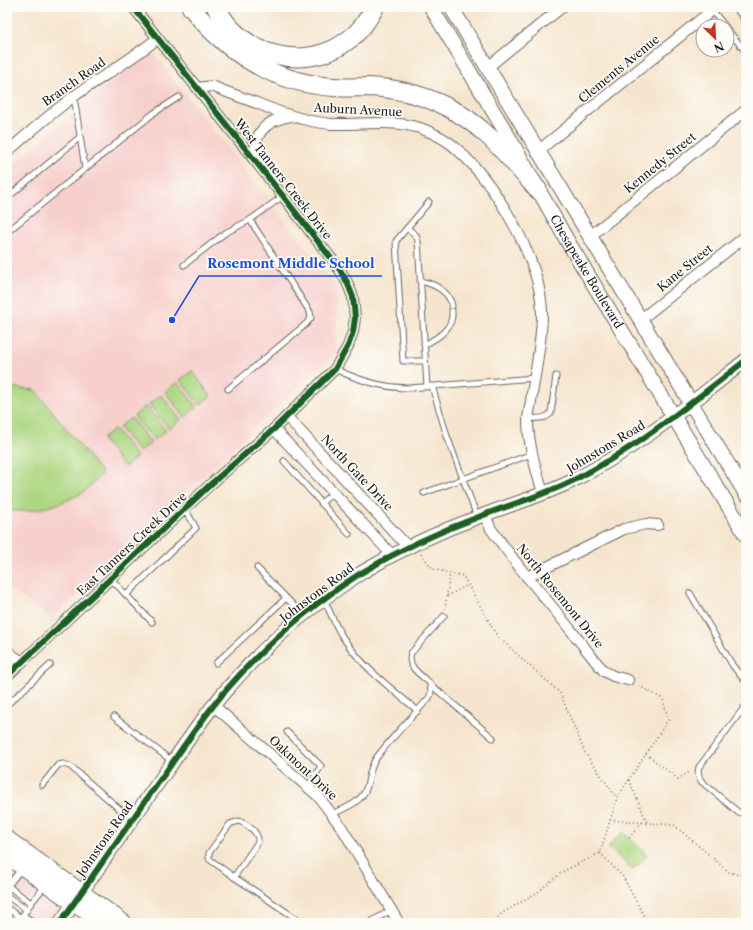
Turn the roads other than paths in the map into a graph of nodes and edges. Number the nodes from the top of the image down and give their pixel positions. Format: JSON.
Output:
{"nodes":[{"id":1,"x":133,"y":7,"type":"edge"},
{"id":2,"x":191,"y":7,"type":"edge"},
{"id":3,"x":216,"y":7,"type":"edge"},
{"id":4,"x":375,"y":7,"type":"edge"},
{"id":5,"x":431,"y":7,"type":"edge"},
{"id":6,"x":451,"y":7,"type":"edge"},
{"id":7,"x":562,"y":7,"type":"edge"},
{"id":8,"x":714,"y":9,"type":"edge"},
{"id":9,"x":720,"y":18,"type":"edge"},
{"id":10,"x":158,"y":38,"type":"junction"},
{"id":11,"x":735,"y":38,"type":"edge"},
{"id":12,"x":746,"y":52,"type":"edge"},
{"id":13,"x":488,"y":67,"type":"junction"},
{"id":14,"x":198,"y":88,"type":"junction"},
{"id":15,"x":74,"y":97,"type":"junction"},
{"id":16,"x":179,"y":97,"type":"dead end"},
{"id":17,"x":746,"y":110,"type":"edge"},
{"id":18,"x":290,"y":116,"type":"junction"},
{"id":19,"x":80,"y":137,"type":"junction"},
{"id":20,"x":538,"y":151,"type":"junction"},
{"id":21,"x":7,"y":152,"type":"edge"},
{"id":22,"x":257,"y":163,"type":"junction"},
{"id":23,"x":85,"y":168,"type":"junction"},
{"id":24,"x":538,"y":190,"type":"junction"},
{"id":25,"x":283,"y":196,"type":"junction"},
{"id":26,"x":7,"y":198,"type":"edge"},
{"id":27,"x":429,"y":202,"type":"dead end"},
{"id":28,"x":250,"y":220,"type":"junction"},
{"id":29,"x":407,"y":228,"type":"junction"},
{"id":30,"x":7,"y":232,"type":"edge"},
{"id":31,"x":746,"y":236,"type":"edge"},
{"id":32,"x":589,"y":237,"type":"junction"},
{"id":33,"x":184,"y":265,"type":"dead end"},
{"id":34,"x":420,"y":281,"type":"junction"},
{"id":35,"x":640,"y":320,"type":"junction"},
{"id":36,"x":424,"y":345,"type":"junction"},
{"id":37,"x":746,"y":360,"type":"edge"},
{"id":38,"x":425,"y":361,"type":"junction"},
{"id":39,"x":335,"y":369,"type":"junction"},
{"id":40,"x":556,"y":376,"type":"dead end"},
{"id":41,"x":534,"y":378,"type":"junction"},
{"id":42,"x":430,"y":387,"type":"junction"},
{"id":43,"x":228,"y":389,"type":"dead end"},
{"id":44,"x":690,"y":404,"type":"junction"},
{"id":45,"x":287,"y":417,"type":"junction"},
{"id":46,"x":674,"y":417,"type":"junction"},
{"id":47,"x":528,"y":418,"type":"junction"},
{"id":48,"x":274,"y":429,"type":"junction"},
{"id":49,"x":532,"y":454,"type":"junction"},
{"id":50,"x":284,"y":461,"type":"dead end"},
{"id":51,"x":463,"y":479,"type":"junction"},
{"id":52,"x":334,"y":492,"type":"junction"},
{"id":53,"x":424,"y":493,"type":"dead end"},
{"id":54,"x":543,"y":493,"type":"junction"},
{"id":55,"x":746,"y":494,"type":"edge"},
{"id":56,"x":321,"y":503,"type":"junction"},
{"id":57,"x":185,"y":509,"type":"junction"},
{"id":58,"x":482,"y":516,"type":"junction"},
{"id":59,"x":658,"y":525,"type":"dead end"},
{"id":60,"x":349,"y":534,"type":"dead end"},
{"id":61,"x":746,"y":535,"type":"edge"},
{"id":62,"x":414,"y":550,"type":"junction"},
{"id":63,"x":392,"y":555,"type":"junction"},
{"id":64,"x":257,"y":568,"type":"dead end"},
{"id":65,"x":527,"y":577,"type":"junction"},
{"id":66,"x":111,"y":579,"type":"junction"},
{"id":67,"x":690,"y":594,"type":"dead end"},
{"id":68,"x":126,"y":595,"type":"junction"},
{"id":69,"x":286,"y":598,"type":"junction"},
{"id":70,"x":324,"y":599,"type":"junction"},
{"id":71,"x":303,"y":615,"type":"junction"},
{"id":72,"x":444,"y":616,"type":"road end"},
{"id":73,"x":152,"y":622,"type":"dead end"},
{"id":74,"x":7,"y":651,"type":"edge"},
{"id":75,"x":22,"y":662,"type":"junction"},
{"id":76,"x":216,"y":663,"type":"dead end"},
{"id":77,"x":50,"y":665,"type":"dead end"},
{"id":78,"x":7,"y":676,"type":"edge"},
{"id":79,"x":628,"y":680,"type":"road end"},
{"id":80,"x":746,"y":682,"type":"edge"},
{"id":81,"x":430,"y":683,"type":"junction"},
{"id":82,"x":7,"y":705,"type":"edge"},
{"id":83,"x":213,"y":706,"type":"junction"},
{"id":84,"x":746,"y":706,"type":"edge"},
{"id":85,"x":418,"y":711,"type":"junction"},
{"id":86,"x":114,"y":717,"type":"dead end"},
{"id":87,"x":287,"y":732,"type":"dead end"},
{"id":88,"x":493,"y":738,"type":"dead end"},
{"id":89,"x":173,"y":762,"type":"junction"},
{"id":90,"x":42,"y":785,"type":"dead end"},
{"id":91,"x":308,"y":788,"type":"junction"},
{"id":92,"x":740,"y":813,"type":"dead end"},
{"id":93,"x":332,"y":814,"type":"junction"},
{"id":94,"x":131,"y":820,"type":"junction"},
{"id":95,"x":7,"y":839,"type":"edge"},
{"id":96,"x":7,"y":856,"type":"edge"},
{"id":97,"x":23,"y":866,"type":"junction"},
{"id":98,"x":234,"y":877,"type":"junction"},
{"id":99,"x":46,"y":883,"type":"junction"},
{"id":100,"x":8,"y":887,"type":"edge"},
{"id":101,"x":7,"y":896,"type":"edge"},
{"id":102,"x":77,"y":897,"type":"junction"},
{"id":103,"x":31,"y":903,"type":"junction"},
{"id":104,"x":7,"y":908,"type":"edge"},
{"id":105,"x":391,"y":910,"type":"junction"},
{"id":106,"x":23,"y":914,"type":"junction"},
{"id":107,"x":34,"y":922,"type":"edge"},
{"id":108,"x":100,"y":922,"type":"edge"},
{"id":109,"x":17,"y":923,"type":"edge"},
{"id":110,"x":60,"y":923,"type":"edge"},
{"id":111,"x":124,"y":923,"type":"edge"},
{"id":112,"x":303,"y":923,"type":"edge"},
{"id":113,"x":369,"y":923,"type":"edge"},
{"id":114,"x":399,"y":923,"type":"edge"}],
"edges":[{"from":1,"to":10,"type":"street","name":"West Tanners Creek Drive"},
{"from":2,"to":24,"type":"highway"},
{"from":3,"to":4,"type":"highway"},
{"from":5,"to":24,"type":"main road","name":"Chesapeake Boulevard"},
{"from":6,"to":13,"type":"main road","name":"Chesapeake Boulevard"},
{"from":7,"to":13,"type":"street"},
{"from":8,"to":9,"type":"lane"},
{"from":8,"to":20,"type":"street","name":"Clements Avenue"},
{"from":10,"to":14,"type":"street","name":"West Tanners Creek Drive"},
{"from":10,"to":15,"type":"street","name":"Branch Road"},
{"from":11,"to":12,"type":"lane"},
{"from":13,"to":20,"type":"main road","name":"Chesapeake Boulevard"},
{"from":14,"to":18,"type":"street","name":"Auburn Avenue"},
{"from":14,"to":22,"type":"street","name":"West Tanners Creek Drive"},
{"from":15,"to":19,"type":"lane"},
{"from":15,"to":21,"type":"street","name":"Branch Road"},
{"from":16,"to":23,"type":"lane"},
{"from":17,"to":32,"type":"street","name":"Kennedy Street"},
{"from":18,"to":22,"type":"street"},
{"from":18,"to":41,"type":"street","name":"Auburn Avenue"},
{"from":19,"to":23,"type":"lane"},
{"from":19,"to":26,"type":"lane"},
{"from":20,"to":32,"type":"main road","name":"Chesapeake Boulevard"},
{"from":22,"to":25,"type":"street","name":"West Tanners Creek Drive"},
{"from":23,"to":30,"type":"lane"},
{"from":24,"to":46,"type":"main road","name":"Chesapeake Boulevard"},
{"from":25,"to":28,"type":"lane"},
{"from":25,"to":39,"type":"street","name":"West Tanners Creek Drive"},
{"from":27,"to":29,"type":"lane"},
{"from":28,"to":33,"type":"lane"},
{"from":28,"to":43,"type":"lane"},
{"from":29,"to":34,"type":"lane"},
{"from":29,"to":38,"type":"lane"},
{"from":31,"to":35,"type":"street","name":"Kane Street"},
{"from":32,"to":35,"type":"main road","name":"Chesapeake Boulevard"},
{"from":34,"to":36,"type":"lane"},
{"from":34,"to":36,"type":"lane"},
{"from":35,"to":44,"type":"main road","name":"Chesapeake Boulevard"},
{"from":36,"to":38,"type":"lane"},
{"from":37,"to":44,"type":"street","name":"Johnstons Road"},
{"from":38,"to":42,"type":"lane"},
{"from":39,"to":42,"type":"lane"},
{"from":39,"to":45,"type":"street","name":"West Tanners Creek Drive"},
{"from":40,"to":47,"type":"lane"},
{"from":41,"to":42,"type":"lane"},
{"from":41,"to":47,"type":"street","name":"Auburn Avenue"},
{"from":42,"to":51,"type":"lane"},
{"from":44,"to":46,"type":"street","name":"Johnstons Road"},
{"from":44,"to":55,"type":"main road","name":"Chesapeake Boulevard"},
{"from":45,"to":48,"type":"street","name":"West Tanners Creek Drive"},
{"from":45,"to":62,"type":"street","name":"North Gate Drive"},
{"from":46,"to":54,"type":"street","name":"Johnstons Road"},
{"from":46,"to":61,"type":"main road","name":"Chesapeake Boulevard"},
{"from":47,"to":49,"type":"street","name":"Auburn Avenue"},
{"from":48,"to":52,"type":"street"},
{"from":48,"to":57,"type":"street","name":"East Tanners Creek Drive"},
{"from":49,"to":51,"type":"lane"},
{"from":49,"to":54,"type":"street","name":"Auburn Avenue"},
{"from":50,"to":56,"type":"lane"},
{"from":51,"to":53,"type":"lane"},
{"from":51,"to":58,"type":"lane"},
{"from":52,"to":56,"type":"lane"},
{"from":52,"to":63,"type":"street"},
{"from":54,"to":58,"type":"street","name":"Johnstons Road"},
{"from":56,"to":60,"type":"lane"},
{"from":57,"to":66,"type":"street","name":"East Tanners Creek Drive"},
{"from":57,"to":68,"type":"lane"},
{"from":58,"to":62,"type":"street","name":"Johnstons Road"},
{"from":58,"to":65,"type":"street","name":"North Rosemont Drive"},
{"from":59,"to":65,"type":"street"},
{"from":62,"to":63,"type":"street","name":"Johnstons Road"},
{"from":63,"to":70,"type":"street","name":"Johnstons Road"},
{"from":64,"to":69,"type":"lane"},
{"from":65,"to":79,"type":"street","name":"North Rosemont Drive"},
{"from":66,"to":68,"type":"lane"},
{"from":66,"to":75,"type":"street","name":"East Tanners Creek Drive"},
{"from":67,"to":80,"type":"lane"},
{"from":68,"to":73,"type":"lane"},
{"from":69,"to":71,"type":"lane"},
{"from":69,"to":76,"type":"lane"},
{"from":70,"to":71,"type":"street","name":"Johnstons Road"},
{"from":70,"to":85,"type":"lane"},
{"from":71,"to":83,"type":"street","name":"Johnstons Road"},
{"from":72,"to":81,"type":"lane"},
{"from":74,"to":75,"type":"street"},
{"from":75,"to":78,"type":"street","name":"East Tanners Creek Drive"},
{"from":77,"to":82,"type":"lane"},
{"from":81,"to":85,"type":"lane"},
{"from":81,"to":88,"type":"lane"},
{"from":83,"to":89,"type":"street","name":"Johnstons Road"},
{"from":83,"to":91,"type":"street","name":"Oakmont Drive"},
{"from":84,"to":92,"type":"lane"},
{"from":85,"to":93,"type":"lane"},
{"from":86,"to":89,"type":"lane"},
{"from":87,"to":91,"type":"lane"},
{"from":89,"to":94,"type":"street","name":"Johnstons Road"},
{"from":90,"to":94,"type":"lane"},
{"from":91,"to":93,"type":"street","name":"Oakmont Drive"},
{"from":93,"to":105,"type":"street","name":"Oakmont Drive"},
{"from":94,"to":102,"type":"street","name":"Johnstons Road"},
{"from":95,"to":102,"type":"main road"},
{"from":96,"to":97,"type":"main road"},
{"from":97,"to":99,"type":"main road"},
{"from":97,"to":100,"type":"lane"},
{"from":98,"to":98,"type":"lane"},
{"from":98,"to":112,"type":"lane"},
{"from":99,"to":102,"type":"main road"},
{"from":99,"to":103,"type":"lane"},
{"from":100,"to":103,"type":"lane"},
{"from":101,"to":106,"type":"lane"},
{"from":102,"to":108,"type":"main road"},
{"from":102,"to":110,"type":"street","name":"Johnstons Road"},
{"from":102,"to":111,"type":"main road"},
{"from":103,"to":106,"type":"lane"},
{"from":104,"to":106,"type":"lane"},
{"from":105,"to":113,"type":"lane"},
{"from":105,"to":114,"type":"street","name":"Oakmont Drive"},
{"from":106,"to":107,"type":"lane"},
{"from":106,"to":109,"type":"lane"}]}
